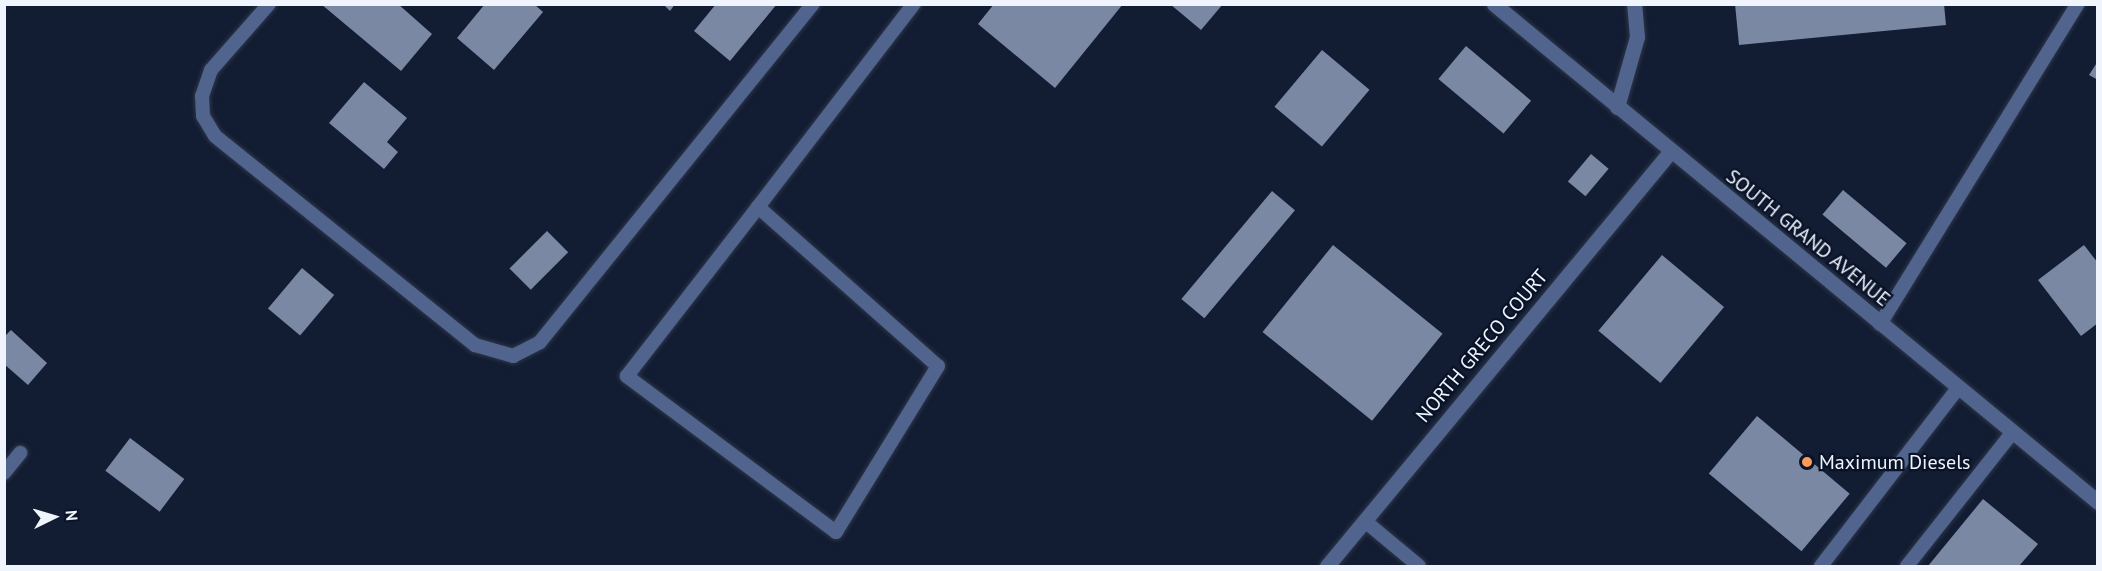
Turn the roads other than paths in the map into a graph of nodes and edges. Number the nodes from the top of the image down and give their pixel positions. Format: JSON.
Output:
{"nodes":[{"id":1,"x":269,"y":4,"type":"edge"},
{"id":2,"x":813,"y":4,"type":"edge"},
{"id":3,"x":914,"y":4,"type":"edge"},
{"id":4,"x":1494,"y":4,"type":"edge"},
{"id":5,"x":1635,"y":4,"type":"edge"},
{"id":6,"x":2078,"y":4,"type":"edge"},
{"id":7,"x":1617,"y":107,"type":"junction"},
{"id":8,"x":1670,"y":152,"type":"junction"},
{"id":9,"x":758,"y":207,"type":"junction"},
{"id":10,"x":1880,"y":324,"type":"junction"},
{"id":11,"x":1958,"y":388,"type":"junction"},
{"id":12,"x":2012,"y":433,"type":"junction"},
{"id":13,"x":20,"y":453,"type":"dead end"},
{"id":14,"x":4,"y":473,"type":"edge"},
{"id":15,"x":2097,"y":502,"type":"edge"},
{"id":16,"x":1365,"y":521,"type":"junction"},
{"id":17,"x":1327,"y":567,"type":"edge"},
{"id":18,"x":1419,"y":567,"type":"edge"},
{"id":19,"x":1821,"y":567,"type":"edge"},
{"id":20,"x":1906,"y":567,"type":"edge"}],
"edges":[{"from":1,"to":2,"type":"lane"},
{"from":3,"to":9,"type":"lane"},
{"from":4,"to":7,"type":"street","name":"SOUTH GRAND AVENUE"},
{"from":5,"to":7,"type":"street"},
{"from":6,"to":10,"type":"lane"},
{"from":7,"to":8,"type":"street","name":"SOUTH GRAND AVENUE"},
{"from":8,"to":10,"type":"street","name":"SOUTH GRAND AVENUE"},
{"from":8,"to":16,"type":"street","name":"NORTH GRECO COURT"},
{"from":9,"to":9,"type":"lane"},
{"from":10,"to":11,"type":"street","name":"SOUTH GRAND AVENUE"},
{"from":11,"to":12,"type":"street","name":"SOUTH GRAND AVENUE"},
{"from":11,"to":19,"type":"lane"},
{"from":12,"to":15,"type":"street","name":"SOUTH GRAND AVENUE"},
{"from":12,"to":20,"type":"lane"},
{"from":13,"to":14,"type":"lane"},
{"from":16,"to":17,"type":"street","name":"NORTH GRECO COURT"},
{"from":16,"to":18,"type":"lane"}]}
